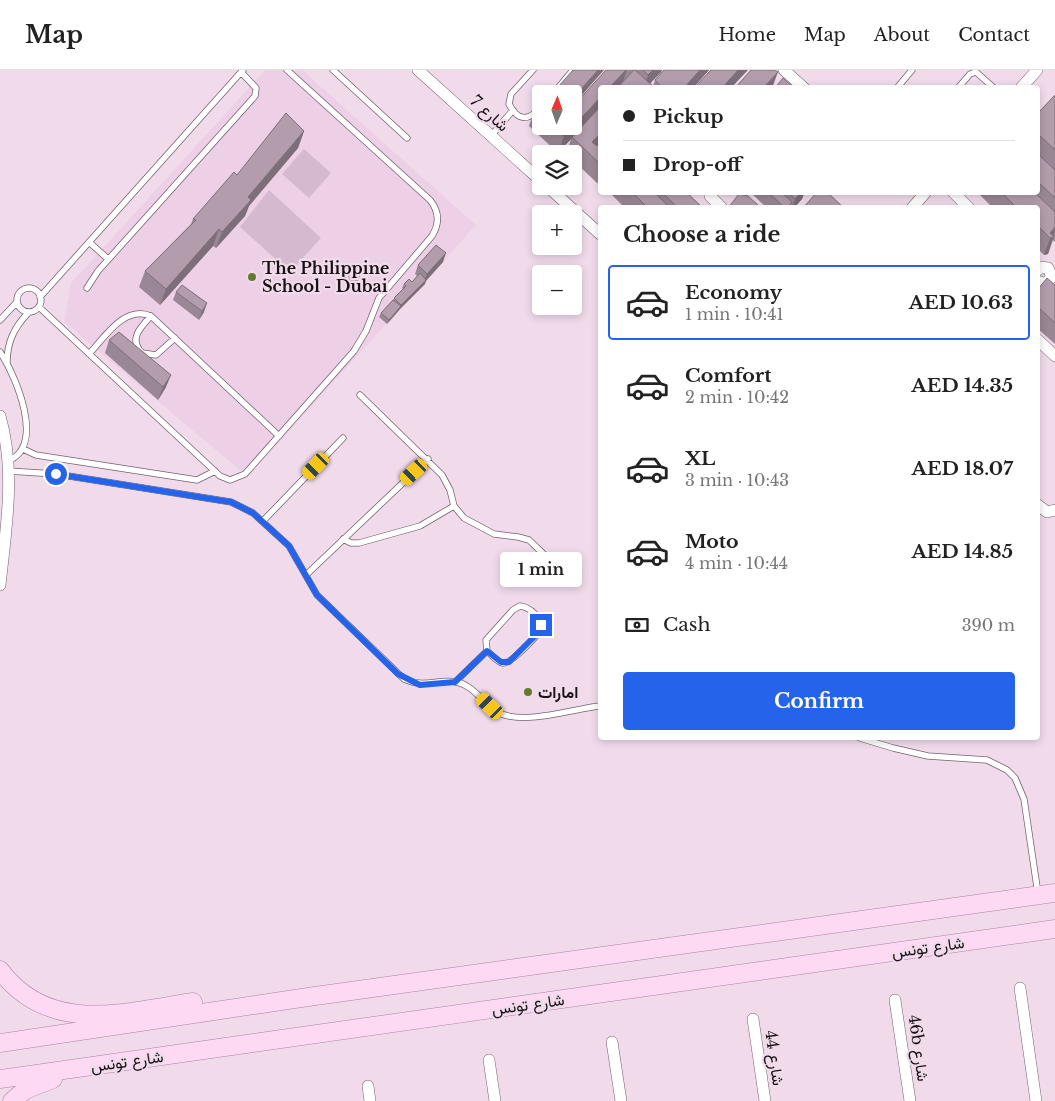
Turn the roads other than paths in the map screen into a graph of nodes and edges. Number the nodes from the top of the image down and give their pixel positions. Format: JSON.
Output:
{"nodes":[{"id":1,"x":287,"y":70,"type":"edge"},
{"id":2,"x":333,"y":70,"type":"edge"},
{"id":3,"x":418,"y":70,"type":"edge"},
{"id":4,"x":533,"y":70,"type":"edge"},
{"id":5,"x":573,"y":70,"type":"edge"},
{"id":6,"x":784,"y":70,"type":"edge"},
{"id":7,"x":912,"y":70,"type":"edge"},
{"id":8,"x":1037,"y":70,"type":"edge"},
{"id":9,"x":242,"y":71,"type":"edge"},
{"id":10,"x":975,"y":71,"type":"edge"},
{"id":11,"x":560,"y":85,"type":"edge"},
{"id":12,"x":801,"y":85,"type":"edge"},
{"id":13,"x":900,"y":85,"type":"edge"},
{"id":14,"x":961,"y":85,"type":"edge"},
{"id":15,"x":991,"y":85,"type":"edge"},
{"id":16,"x":1024,"y":85,"type":"edge"},
{"id":17,"x":514,"y":110,"type":"junction"},
{"id":18,"x":532,"y":115,"type":"edge"},
{"id":19,"x":491,"y":136,"type":"junction"},
{"id":20,"x":407,"y":138,"type":"dead end"},
{"id":21,"x":532,"y":173,"type":"edge"},
{"id":22,"x":557,"y":195,"type":"edge"},
{"id":23,"x":956,"y":195,"type":"edge"},
{"id":24,"x":710,"y":196,"type":"dead end"},
{"id":25,"x":719,"y":205,"type":"edge"},
{"id":26,"x":966,"y":205,"type":"edge"},
{"id":27,"x":598,"y":232,"type":"edge"},
{"id":28,"x":89,"y":242,"type":"junction"},
{"id":29,"x":108,"y":260,"type":"junction"},
{"id":30,"x":1044,"y":267,"type":"edge"},
{"id":31,"x":1040,"y":282,"type":"edge"},
{"id":32,"x":1053,"y":282,"type":"edge"},
{"id":33,"x":87,"y":288,"type":"dead end"},
{"id":34,"x":40,"y":297,"type":"junction"},
{"id":35,"x":17,"y":302,"type":"junction"},
{"id":36,"x":39,"y":307,"type":"junction"},
{"id":37,"x":28,"y":313,"type":"junction"},
{"id":38,"x":151,"y":316,"type":"junction"},
{"id":39,"x":0,"y":320,"type":"edge"},
{"id":40,"x":175,"y":338,"type":"junction"},
{"id":41,"x":1040,"y":342,"type":"edge"},
{"id":42,"x":0,"y":352,"type":"edge"},
{"id":43,"x":89,"y":354,"type":"junction"},
{"id":44,"x":1055,"y":356,"type":"edge"},
{"id":45,"x":7,"y":363,"type":"junction"},
{"id":46,"x":360,"y":395,"type":"dead end"},
{"id":47,"x":0,"y":416,"type":"edge"},
{"id":48,"x":278,"y":436,"type":"junction"},
{"id":49,"x":343,"y":438,"type":"dead end"},
{"id":50,"x":23,"y":449,"type":"junction"},
{"id":51,"x":428,"y":459,"type":"junction"},
{"id":52,"x":8,"y":466,"type":"junction"},
{"id":53,"x":215,"y":471,"type":"junction"},
{"id":54,"x":454,"y":506,"type":"junction"},
{"id":55,"x":1040,"y":506,"type":"edge"},
{"id":56,"x":1054,"y":513,"type":"edge"},
{"id":57,"x":263,"y":521,"type":"junction"},
{"id":58,"x":343,"y":539,"type":"junction"},
{"id":59,"x":560,"y":570,"type":"dead end"},
{"id":60,"x":306,"y":574,"type":"junction"},
{"id":61,"x":0,"y":584,"type":"edge"},
{"id":62,"x":487,"y":651,"type":"junction"},
{"id":63,"x":455,"y":682,"type":"junction"},
{"id":64,"x":598,"y":706,"type":"edge"},
{"id":65,"x":867,"y":740,"type":"edge"},
{"id":66,"x":1047,"y":894,"type":"edge"},
{"id":67,"x":1055,"y":929,"type":"edge"},
{"id":68,"x":0,"y":970,"type":"edge"},
{"id":69,"x":1020,"y":988,"type":"dead end"},
{"id":70,"x":308,"y":997,"type":"junction"},
{"id":71,"x":895,"y":1000,"type":"dead end"},
{"id":72,"x":753,"y":1019,"type":"dead end"},
{"id":73,"x":612,"y":1042,"type":"dead end"},
{"id":74,"x":0,"y":1043,"type":"edge"},
{"id":75,"x":489,"y":1060,"type":"dead end"},
{"id":76,"x":89,"y":1067,"type":"junction"},
{"id":77,"x":0,"y":1079,"type":"edge"},
{"id":78,"x":368,"y":1086,"type":"dead end"},
{"id":79,"x":12,"y":1101,"type":"edge"},
{"id":80,"x":370,"y":1101,"type":"edge"},
{"id":81,"x":495,"y":1101,"type":"edge"},
{"id":82,"x":621,"y":1101,"type":"edge"},
{"id":83,"x":765,"y":1101,"type":"edge"},
{"id":84,"x":910,"y":1101,"type":"edge"},
{"id":85,"x":1036,"y":1101,"type":"edge"}],
"edges":[{"from":1,"to":48,"type":"lane"},
{"from":2,"to":20,"type":"lane"},
{"from":3,"to":19,"type":"street","name":"شارع 7"},
{"from":4,"to":17,"type":"lane"},
{"from":5,"to":11,"type":"lane"},
{"from":6,"to":12,"type":"street"},
{"from":7,"to":13,"type":"lane"},
{"from":8,"to":16,"type":"street"},
{"from":9,"to":28,"type":"lane"},
{"from":9,"to":29,"type":"lane"},
{"from":10,"to":14,"type":"lane"},
{"from":10,"to":15,"type":"lane"},
{"from":17,"to":18,"type":"lane"},
{"from":17,"to":19,"type":"lane"},
{"from":19,"to":21,"type":"street","name":"شارع 7"},
{"from":22,"to":27,"type":"street"},
{"from":23,"to":26,"type":"street"},
{"from":24,"to":25,"type":"street"},
{"from":28,"to":29,"type":"lane"},
{"from":28,"to":34,"type":"lane"},
{"from":29,"to":33,"type":"lane"},
{"from":30,"to":32,"type":"street"},
{"from":31,"to":32,"type":"street"},
{"from":34,"to":35,"type":"lane"},
{"from":34,"to":36,"type":"lane"},
{"from":35,"to":37,"type":"lane"},
{"from":35,"to":39,"type":"lane"},
{"from":36,"to":37,"type":"lane"},
{"from":36,"to":43,"type":"lane"},
{"from":37,"to":45,"type":"lane"},
{"from":38,"to":40,"type":"lane"},
{"from":38,"to":40,"type":"lane"},
{"from":38,"to":43,"type":"lane"},
{"from":40,"to":48,"type":"lane"},
{"from":41,"to":44,"type":"street"},
{"from":42,"to":45,"type":"lane"},
{"from":43,"to":53,"type":"lane"},
{"from":45,"to":50,"type":"lane"},
{"from":46,"to":51,"type":"lane"},
{"from":47,"to":52,"type":"street"},
{"from":48,"to":53,"type":"lane"},
{"from":49,"to":57,"type":"lane"},
{"from":50,"to":52,"type":"lane"},
{"from":50,"to":53,"type":"lane"},
{"from":51,"to":54,"type":"lane"},
{"from":51,"to":58,"type":"lane"},
{"from":52,"to":57,"type":"lane"},
{"from":52,"to":61,"type":"street"},
{"from":54,"to":58,"type":"lane"},
{"from":54,"to":59,"type":"lane"},
{"from":55,"to":56,"type":"street"},
{"from":57,"to":60,"type":"lane"},
{"from":58,"to":60,"type":"lane"},
{"from":60,"to":63,"type":"lane"},
{"from":62,"to":62,"type":"lane"},
{"from":62,"to":63,"type":"lane"},
{"from":63,"to":64,"type":"lane"},
{"from":65,"to":66,"type":"lane"},
{"from":66,"to":70,"type":"main road"},
{"from":67,"to":76,"type":"main road","name":"شارع تونس"},
{"from":68,"to":70,"type":"main road"},
{"from":69,"to":85,"type":"street"},
{"from":70,"to":74,"type":"main road"},
{"from":71,"to":84,"type":"street","name":"46b شارع"},
{"from":72,"to":83,"type":"street","name":"شارع 44"},
{"from":73,"to":82,"type":"street"},
{"from":75,"to":81,"type":"street"},
{"from":76,"to":77,"type":"main road","name":"شارع تونس"},
{"from":76,"to":79,"type":"main road"},
{"from":78,"to":80,"type":"street"}]}
